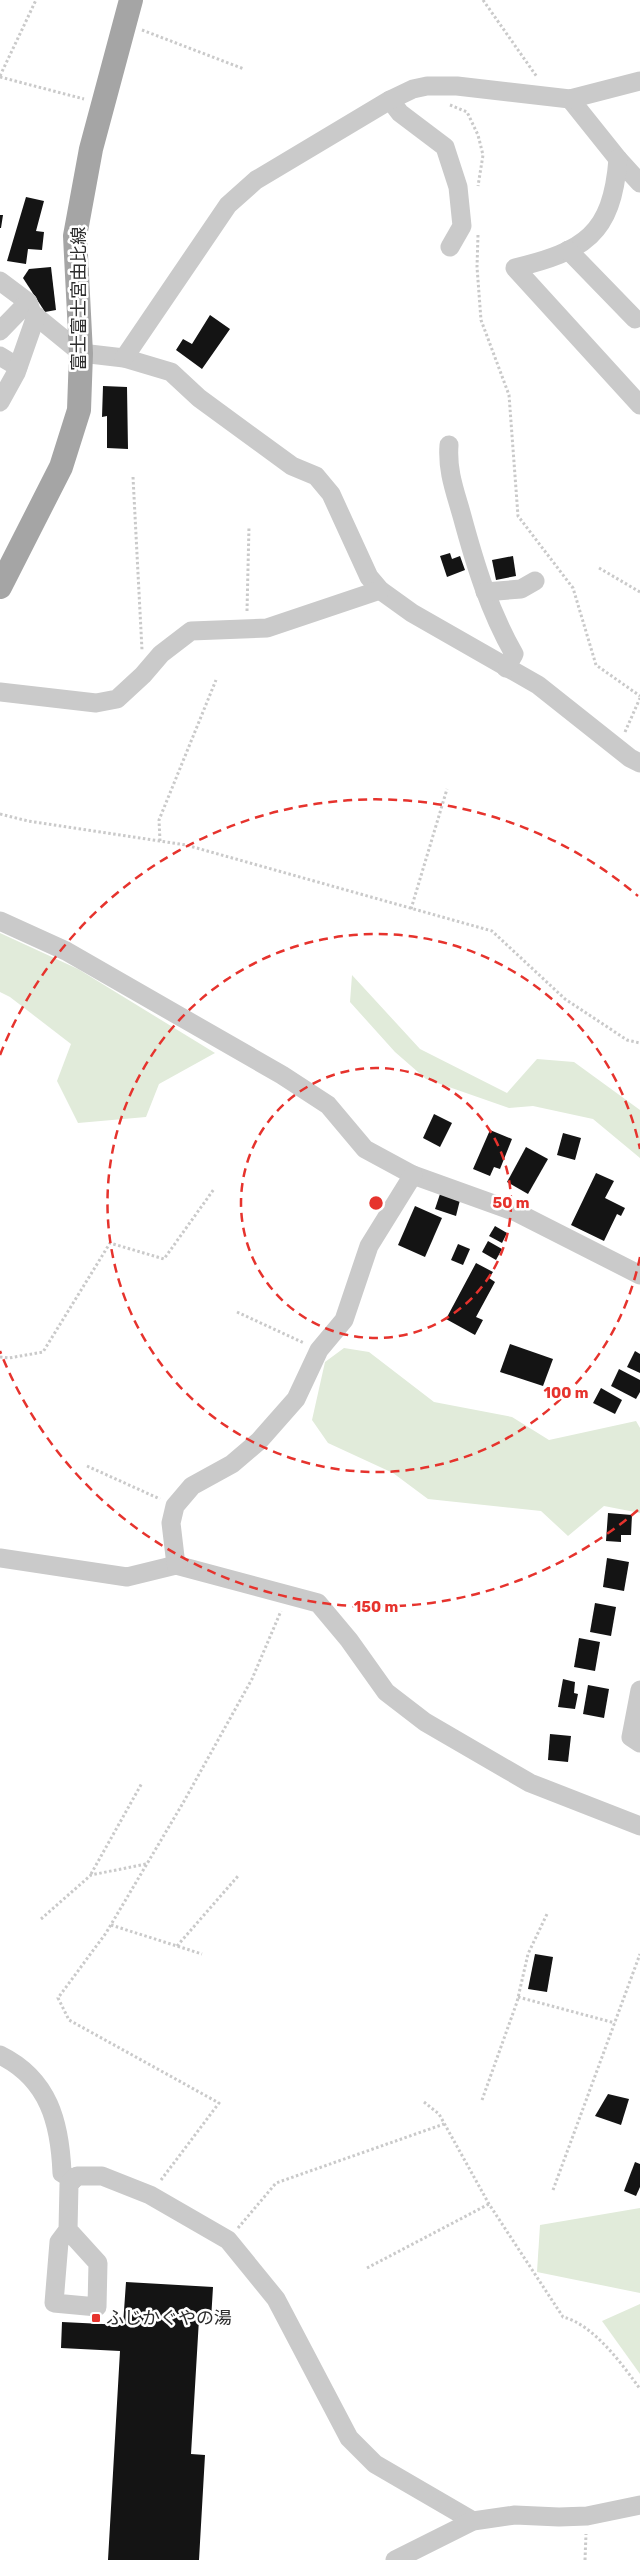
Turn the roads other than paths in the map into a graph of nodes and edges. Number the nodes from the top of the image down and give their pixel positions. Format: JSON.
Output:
{"nodes":[{"id":1,"x":131,"y":0,"type":"edge"},
{"id":2,"x":640,"y":81,"type":"edge"},
{"id":3,"x":390,"y":100,"type":"junction"},
{"id":4,"x":570,"y":100,"type":"junction"},
{"id":5,"x":618,"y":159,"type":"junction"},
{"id":6,"x":640,"y":182,"type":"edge"},
{"id":7,"x":450,"y":247,"type":"dead end"},
{"id":8,"x":568,"y":250,"type":"junction"},
{"id":9,"x":0,"y":281,"type":"edge"},
{"id":10,"x":32,"y":309,"type":"junction"},
{"id":11,"x":635,"y":320,"type":"dead end"},
{"id":12,"x":0,"y":331,"type":"edge"},
{"id":13,"x":81,"y":353,"type":"junction"},
{"id":14,"x":0,"y":356,"type":"edge"},
{"id":15,"x":124,"y":358,"type":"junction"},
{"id":16,"x":18,"y":367,"type":"junction"},
{"id":17,"x":0,"y":402,"type":"edge"},
{"id":18,"x":640,"y":405,"type":"edge"},
{"id":19,"x":449,"y":445,"type":"dead end"},
{"id":20,"x":535,"y":581,"type":"dead end"},
{"id":21,"x":0,"y":587,"type":"edge"},
{"id":22,"x":380,"y":590,"type":"junction"},
{"id":23,"x":485,"y":592,"type":"junction"},
{"id":24,"x":506,"y":668,"type":"junction"},
{"id":25,"x":0,"y":692,"type":"edge"},
{"id":26,"x":640,"y":763,"type":"edge"},
{"id":27,"x":0,"y":921,"type":"edge"},
{"id":28,"x":413,"y":1175,"type":"junction"},
{"id":29,"x":640,"y":1275,"type":"edge"},
{"id":30,"x":0,"y":1558,"type":"edge"},
{"id":31,"x":176,"y":1565,"type":"junction"},
{"id":32,"x":640,"y":1690,"type":"edge"},
{"id":33,"x":640,"y":1743,"type":"edge"},
{"id":34,"x":640,"y":1826,"type":"edge"},
{"id":35,"x":0,"y":2055,"type":"edge"},
{"id":36,"x":73,"y":2180,"type":"junction"},
{"id":37,"x":68,"y":2230,"type":"dead end"},
{"id":38,"x":640,"y":2505,"type":"edge"},
{"id":39,"x":473,"y":2521,"type":"junction"},
{"id":40,"x":395,"y":2560,"type":"edge"}],
"edges":[{"from":1,"to":13,"type":"main road","name":"富士富士宮由比線"},
{"from":2,"to":4,"type":"street"},
{"from":3,"to":4,"type":"street"},
{"from":3,"to":7,"type":"street"},
{"from":3,"to":15,"type":"street"},
{"from":4,"to":5,"type":"street"},
{"from":5,"to":6,"type":"street"},
{"from":5,"to":8,"type":"street"},
{"from":8,"to":11,"type":"street"},
{"from":8,"to":18,"type":"street"},
{"from":9,"to":10,"type":"street"},
{"from":10,"to":12,"type":"street"},
{"from":10,"to":13,"type":"street"},
{"from":10,"to":16,"type":"street"},
{"from":13,"to":15,"type":"street"},
{"from":13,"to":21,"type":"main road","name":"富士富士宮由比線"},
{"from":14,"to":16,"type":"street"},
{"from":15,"to":22,"type":"street"},
{"from":16,"to":17,"type":"street"},
{"from":19,"to":23,"type":"street"},
{"from":20,"to":23,"type":"street"},
{"from":22,"to":24,"type":"street"},
{"from":22,"to":25,"type":"street"},
{"from":23,"to":24,"type":"street"},
{"from":24,"to":26,"type":"street"},
{"from":27,"to":28,"type":"street"},
{"from":28,"to":29,"type":"street"},
{"from":28,"to":31,"type":"street"},
{"from":30,"to":31,"type":"street"},
{"from":31,"to":34,"type":"street"},
{"from":32,"to":33,"type":"street"},
{"from":35,"to":36,"type":"street"},
{"from":36,"to":37,"type":"street"},
{"from":36,"to":39,"type":"street"},
{"from":38,"to":39,"type":"street"},
{"from":39,"to":40,"type":"street"}]}
